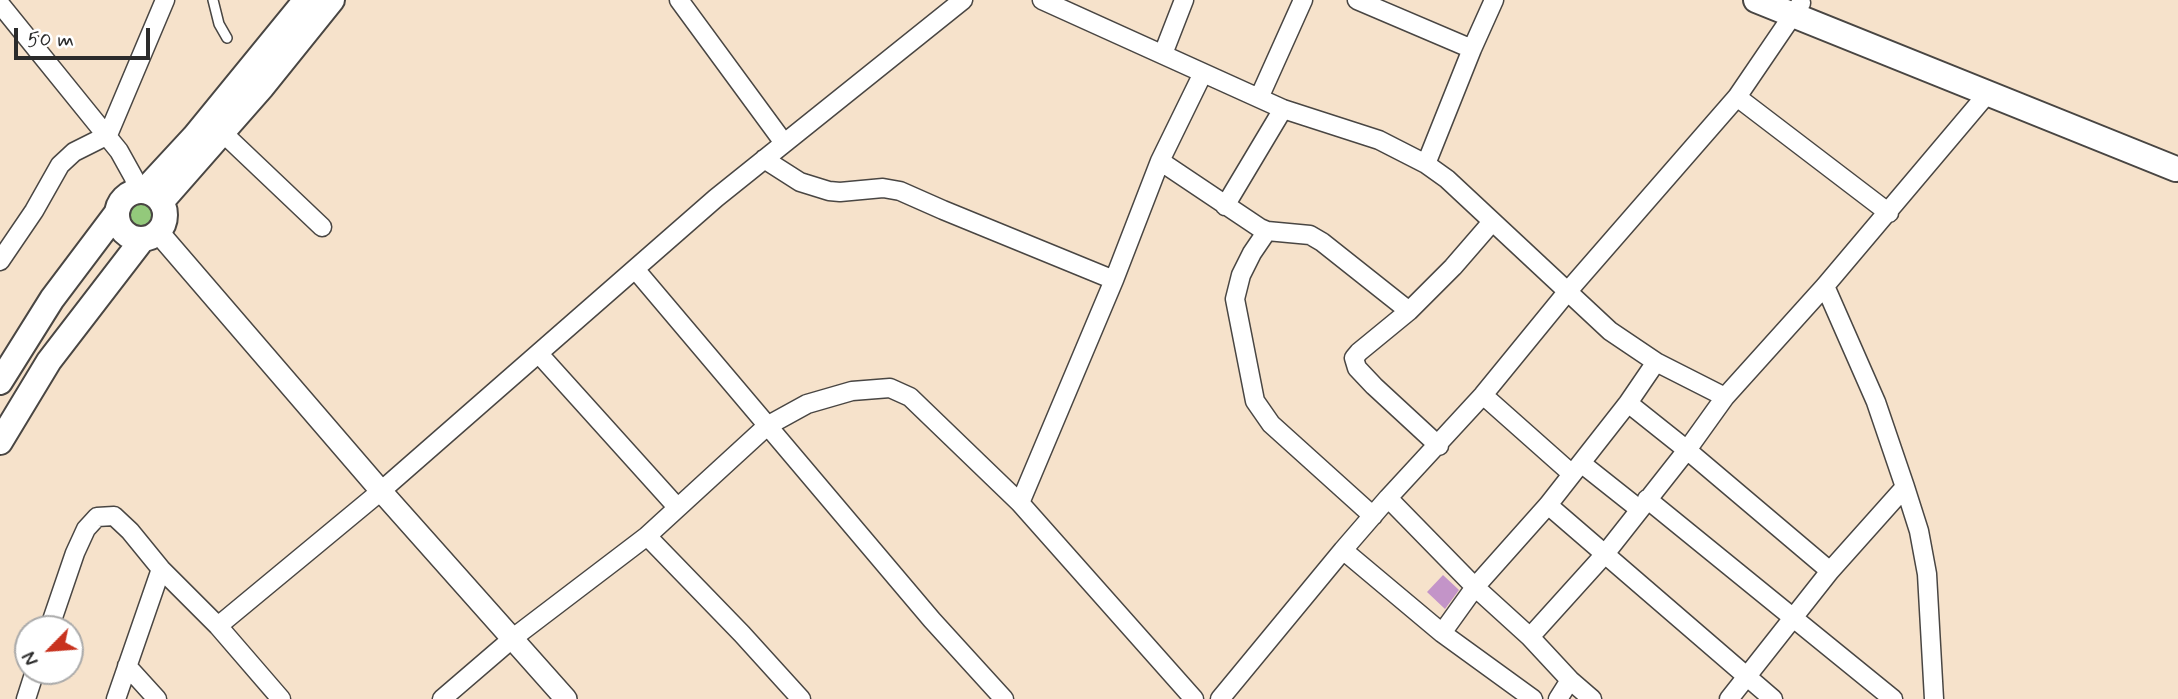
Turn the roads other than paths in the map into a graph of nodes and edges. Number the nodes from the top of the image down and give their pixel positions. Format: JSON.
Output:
{"nodes":[{"id":1,"x":164,"y":0,"type":"edge"},
{"id":2,"x":212,"y":0,"type":"edge"},
{"id":3,"x":306,"y":0,"type":"edge"},
{"id":4,"x":332,"y":0,"type":"edge"},
{"id":5,"x":679,"y":0,"type":"edge"},
{"id":6,"x":963,"y":0,"type":"edge"},
{"id":7,"x":1042,"y":0,"type":"edge"},
{"id":8,"x":1184,"y":0,"type":"edge"},
{"id":9,"x":1303,"y":0,"type":"edge"},
{"id":10,"x":1357,"y":0,"type":"edge"},
{"id":11,"x":1494,"y":0,"type":"edge"},
{"id":12,"x":1756,"y":0,"type":"edge"},
{"id":13,"x":0,"y":4,"type":"edge"},
{"id":14,"x":1797,"y":6,"type":"edge"},
{"id":15,"x":227,"y":38,"type":"dead end"},
{"id":16,"x":1472,"y":50,"type":"junction"},
{"id":17,"x":1163,"y":54,"type":"junction"},
{"id":18,"x":1203,"y":73,"type":"junction"},
{"id":19,"x":1988,"y":93,"type":"junction"},
{"id":20,"x":1737,"y":97,"type":"junction"},
{"id":21,"x":1259,"y":98,"type":"junction"},
{"id":22,"x":1283,"y":108,"type":"junction"},
{"id":23,"x":223,"y":133,"type":"junction"},
{"id":24,"x":108,"y":135,"type":"junction"},
{"id":25,"x":784,"y":143,"type":"junction"},
{"id":26,"x":764,"y":159,"type":"junction"},
{"id":27,"x":1160,"y":161,"type":"junction"},
{"id":28,"x":1426,"y":164,"type":"junction"},
{"id":29,"x":2177,"y":167,"type":"edge"},
{"id":30,"x":147,"y":195,"type":"junction"},
{"id":31,"x":1225,"y":206,"type":"junction"},
{"id":32,"x":1889,"y":212,"type":"junction"},
{"id":33,"x":116,"y":214,"type":"junction"},
{"id":34,"x":1492,"y":222,"type":"junction"},
{"id":35,"x":322,"y":227,"type":"dead end"},
{"id":36,"x":1267,"y":231,"type":"junction"},
{"id":37,"x":150,"y":236,"type":"junction"},
{"id":38,"x":0,"y":261,"type":"edge"},
{"id":39,"x":635,"y":269,"type":"junction"},
{"id":40,"x":1114,"y":280,"type":"junction"},
{"id":41,"x":1825,"y":286,"type":"junction"},
{"id":42,"x":1568,"y":291,"type":"junction"},
{"id":43,"x":1409,"y":311,"type":"junction"},
{"id":44,"x":539,"y":354,"type":"junction"},
{"id":45,"x":1656,"y":362,"type":"junction"},
{"id":46,"x":0,"y":382,"type":"edge"},
{"id":47,"x":1483,"y":395,"type":"junction"},
{"id":48,"x":1725,"y":397,"type":"junction"},
{"id":49,"x":1628,"y":403,"type":"junction"},
{"id":50,"x":766,"y":426,"type":"junction"},
{"id":51,"x":0,"y":442,"type":"edge"},
{"id":52,"x":1439,"y":446,"type":"junction"},
{"id":53,"x":1687,"y":450,"type":"junction"},
{"id":54,"x":1576,"y":469,"type":"junction"},
{"id":55,"x":1905,"y":487,"type":"junction"},
{"id":56,"x":381,"y":491,"type":"junction"},
{"id":57,"x":1388,"y":498,"type":"junction"},
{"id":58,"x":1020,"y":503,"type":"junction"},
{"id":59,"x":1643,"y":504,"type":"junction"},
{"id":60,"x":1548,"y":505,"type":"junction"},
{"id":61,"x":677,"y":507,"type":"junction"},
{"id":62,"x":1373,"y":516,"type":"junction"},
{"id":63,"x":647,"y":536,"type":"junction"},
{"id":64,"x":1343,"y":550,"type":"junction"},
{"id":65,"x":1605,"y":554,"type":"junction"},
{"id":66,"x":161,"y":569,"type":"junction"},
{"id":67,"x":1830,"y":571,"type":"junction"},
{"id":68,"x":1475,"y":587,"type":"junction"},
{"id":69,"x":54,"y":615,"type":"edge"},
{"id":70,"x":1793,"y":619,"type":"junction"},
{"id":71,"x":218,"y":626,"type":"junction"},
{"id":72,"x":1443,"y":633,"type":"junction"},
{"id":73,"x":1530,"y":637,"type":"junction"},
{"id":74,"x":513,"y":638,"type":"junction"},
{"id":75,"x":127,"y":666,"type":"junction"},
{"id":76,"x":1746,"y":678,"type":"junction"},
{"id":77,"x":1570,"y":680,"type":"junction"},
{"id":78,"x":116,"y":699,"type":"edge"},
{"id":79,"x":157,"y":699,"type":"edge"},
{"id":80,"x":281,"y":699,"type":"edge"},
{"id":81,"x":442,"y":699,"type":"edge"},
{"id":82,"x":566,"y":699,"type":"edge"},
{"id":83,"x":800,"y":699,"type":"edge"},
{"id":84,"x":1004,"y":699,"type":"edge"},
{"id":85,"x":1194,"y":699,"type":"edge"},
{"id":86,"x":1220,"y":699,"type":"edge"},
{"id":87,"x":1533,"y":699,"type":"edge"},
{"id":88,"x":1558,"y":699,"type":"edge"},
{"id":89,"x":1592,"y":699,"type":"edge"},
{"id":90,"x":1728,"y":699,"type":"edge"},
{"id":91,"x":1773,"y":699,"type":"edge"},
{"id":92,"x":1893,"y":699,"type":"edge"},
{"id":93,"x":1934,"y":699,"type":"edge"}],
"edges":[{"from":1,"to":24,"type":"street"},
{"from":2,"to":15,"type":"lane"},
{"from":3,"to":30,"type":"main road"},
{"from":4,"to":23,"type":"main road"},
{"from":5,"to":25,"type":"street"},
{"from":6,"to":25,"type":"street"},
{"from":7,"to":17,"type":"street"},
{"from":8,"to":17,"type":"street"},
{"from":9,"to":21,"type":"street"},
{"from":10,"to":16,"type":"street"},
{"from":11,"to":16,"type":"street"},
{"from":12,"to":14,"type":"main road"},
{"from":13,"to":24,"type":"street"},
{"from":14,"to":19,"type":"main road"},
{"from":14,"to":20,"type":"street"},
{"from":14,"to":29,"type":"main road"},
{"from":16,"to":28,"type":"street"},
{"from":17,"to":18,"type":"street"},
{"from":18,"to":21,"type":"street"},
{"from":18,"to":27,"type":"street"},
{"from":19,"to":29,"type":"main road"},
{"from":19,"to":32,"type":"street"},
{"from":20,"to":32,"type":"street"},
{"from":20,"to":42,"type":"street"},
{"from":21,"to":22,"type":"street"},
{"from":22,"to":28,"type":"street"},
{"from":22,"to":31,"type":"street"},
{"from":23,"to":30,"type":"main road"},
{"from":23,"to":35,"type":"street"},
{"from":24,"to":30,"type":"street"},
{"from":24,"to":38,"type":"street"},
{"from":25,"to":26,"type":"street"},
{"from":26,"to":39,"type":"street"},
{"from":26,"to":40,"type":"street"},
{"from":27,"to":31,"type":"street"},
{"from":27,"to":40,"type":"street"},
{"from":28,"to":34,"type":"street"},
{"from":30,"to":33,"type":"main road"},
{"from":30,"to":37,"type":"main road"},
{"from":31,"to":36,"type":"street"},
{"from":32,"to":41,"type":"street"},
{"from":33,"to":37,"type":"main road"},
{"from":33,"to":46,"type":"main road"},
{"from":34,"to":42,"type":"street"},
{"from":34,"to":43,"type":"street"},
{"from":36,"to":43,"type":"street"},
{"from":36,"to":62,"type":"street"},
{"from":37,"to":51,"type":"main road"},
{"from":37,"to":56,"type":"street"},
{"from":39,"to":44,"type":"street"},
{"from":39,"to":50,"type":"street"},
{"from":40,"to":58,"type":"street"},
{"from":41,"to":48,"type":"street"},
{"from":41,"to":55,"type":"street"},
{"from":42,"to":45,"type":"street"},
{"from":42,"to":47,"type":"street"},
{"from":43,"to":52,"type":"street"},
{"from":44,"to":56,"type":"street"},
{"from":44,"to":61,"type":"street"},
{"from":45,"to":48,"type":"street"},
{"from":45,"to":49,"type":"street"},
{"from":47,"to":52,"type":"street"},
{"from":47,"to":54,"type":"street"},
{"from":48,"to":53,"type":"street"},
{"from":49,"to":53,"type":"street"},
{"from":49,"to":54,"type":"street"},
{"from":50,"to":58,"type":"street"},
{"from":50,"to":61,"type":"street"},
{"from":50,"to":84,"type":"street"},
{"from":52,"to":57,"type":"street"},
{"from":53,"to":59,"type":"street"},
{"from":53,"to":67,"type":"street"},
{"from":54,"to":59,"type":"street"},
{"from":54,"to":60,"type":"street"},
{"from":55,"to":67,"type":"street"},
{"from":55,"to":93,"type":"street"},
{"from":56,"to":71,"type":"street"},
{"from":56,"to":74,"type":"street"},
{"from":57,"to":62,"type":"street"},
{"from":57,"to":68,"type":"street"},
{"from":58,"to":85,"type":"street"},
{"from":59,"to":65,"type":"street"},
{"from":59,"to":70,"type":"street"},
{"from":60,"to":65,"type":"street"},
{"from":60,"to":68,"type":"street"},
{"from":61,"to":63,"type":"street"},
{"from":62,"to":64,"type":"street"},
{"from":63,"to":74,"type":"street"},
{"from":63,"to":83,"type":"street"},
{"from":64,"to":72,"type":"street"},
{"from":64,"to":86,"type":"street"},
{"from":65,"to":73,"type":"street"},
{"from":65,"to":76,"type":"street"},
{"from":66,"to":69,"type":"street"},
{"from":66,"to":71,"type":"street"},
{"from":66,"to":75,"type":"street"},
{"from":67,"to":70,"type":"street"},
{"from":68,"to":72,"type":"street"},
{"from":68,"to":73,"type":"street"},
{"from":70,"to":76,"type":"street"},
{"from":70,"to":92,"type":"street"},
{"from":71,"to":80,"type":"street"},
{"from":72,"to":87,"type":"street"},
{"from":73,"to":77,"type":"street"},
{"from":74,"to":81,"type":"street"},
{"from":74,"to":82,"type":"street"},
{"from":75,"to":78,"type":"street"},
{"from":75,"to":79,"type":"street"},
{"from":76,"to":90,"type":"street"},
{"from":76,"to":91,"type":"street"},
{"from":77,"to":88,"type":"street"},
{"from":77,"to":89,"type":"street"}]}
